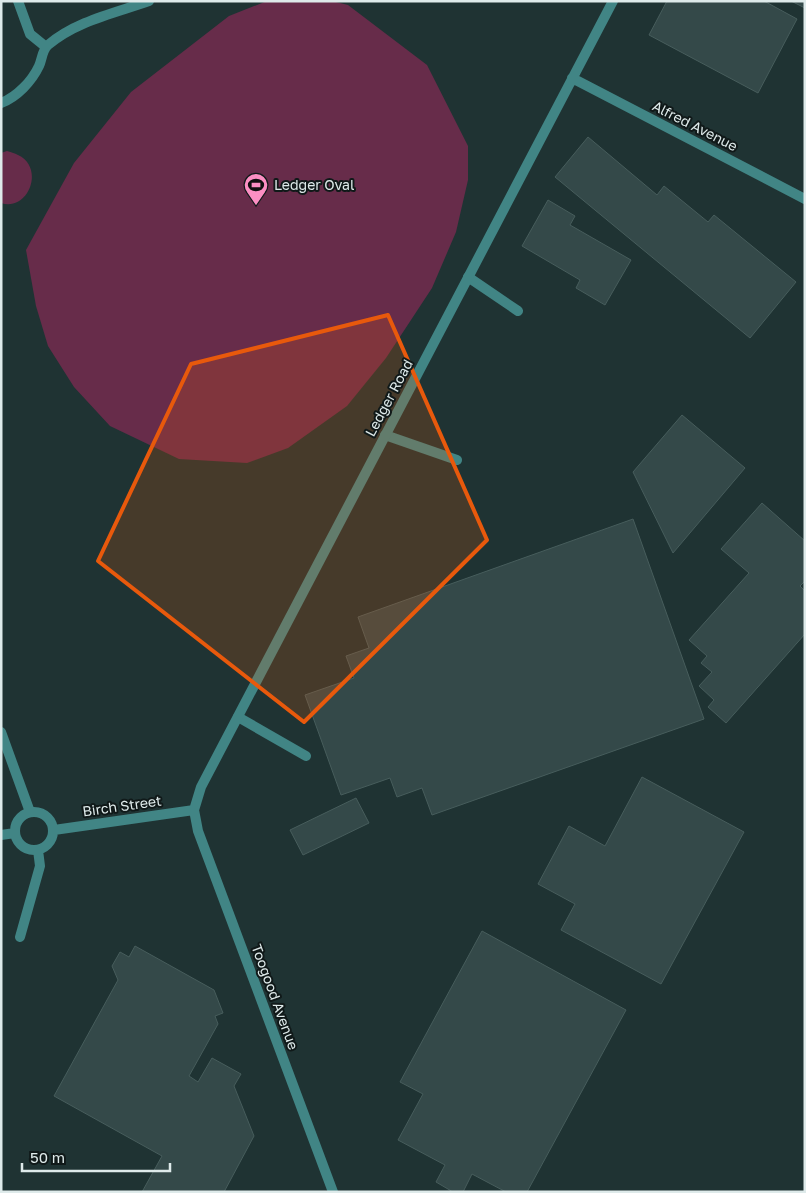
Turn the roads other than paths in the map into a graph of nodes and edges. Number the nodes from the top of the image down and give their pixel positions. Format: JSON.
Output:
{"nodes":[{"id":1,"x":18,"y":1,"type":"edge"},
{"id":2,"x":149,"y":1,"type":"edge"},
{"id":3,"x":613,"y":1,"type":"edge"},
{"id":4,"x":46,"y":47,"type":"junction"},
{"id":5,"x":572,"y":78,"type":"junction"},
{"id":6,"x":1,"y":103,"type":"edge"},
{"id":7,"x":805,"y":199,"type":"edge"},
{"id":8,"x":468,"y":277,"type":"junction"},
{"id":9,"x":518,"y":311,"type":"dead end"},
{"id":10,"x":385,"y":435,"type":"junction"},
{"id":11,"x":457,"y":460,"type":"dead end"},
{"id":12,"x":238,"y":717,"type":"junction"},
{"id":13,"x":1,"y":732,"type":"edge"},
{"id":14,"x":306,"y":756,"type":"dead end"},
{"id":15,"x":194,"y":810,"type":"junction"},
{"id":16,"x":30,"y":812,"type":"junction"},
{"id":17,"x":54,"y":830,"type":"junction"},
{"id":18,"x":15,"y":833,"type":"junction"},
{"id":19,"x":1,"y":835,"type":"edge"},
{"id":20,"x":38,"y":850,"type":"junction"},
{"id":21,"x":20,"y":937,"type":"dead end"},
{"id":22,"x":332,"y":1192,"type":"edge"}],
"edges":[{"from":1,"to":4,"type":"street"},
{"from":2,"to":4,"type":"street"},
{"from":3,"to":5,"type":"street","name":"Ledger Road"},
{"from":4,"to":6,"type":"street"},
{"from":5,"to":7,"type":"street","name":"Alfred Avenue"},
{"from":5,"to":8,"type":"street","name":"Ledger Road"},
{"from":8,"to":9,"type":"street"},
{"from":8,"to":10,"type":"street","name":"Ledger Road"},
{"from":10,"to":11,"type":"street"},
{"from":10,"to":12,"type":"street","name":"Ledger Road"},
{"from":12,"to":14,"type":"street"},
{"from":12,"to":15,"type":"street","name":"Ledger Road"},
{"from":13,"to":16,"type":"street"},
{"from":15,"to":17,"type":"street","name":"Birch Street"},
{"from":15,"to":22,"type":"street","name":"Toogood Avenue"},
{"from":16,"to":17,"type":"street"},
{"from":16,"to":18,"type":"street"},
{"from":17,"to":20,"type":"street"},
{"from":18,"to":19,"type":"street"},
{"from":18,"to":20,"type":"street"},
{"from":20,"to":21,"type":"street"}]}
